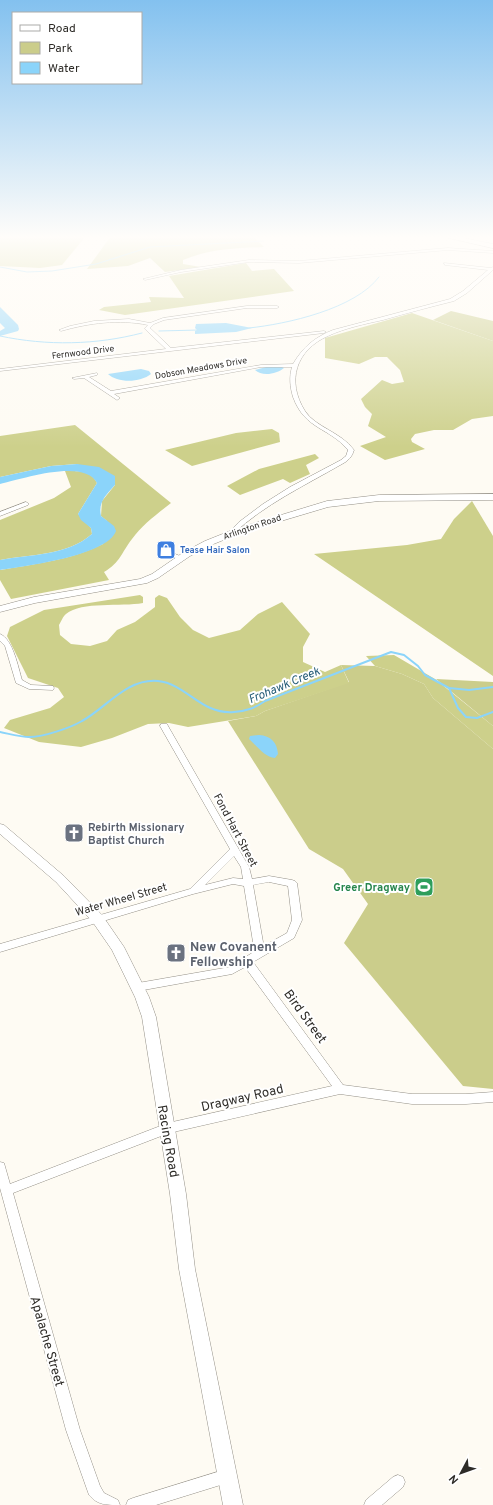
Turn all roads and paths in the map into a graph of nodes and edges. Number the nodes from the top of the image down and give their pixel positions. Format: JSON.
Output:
{"nodes":[{"id":1,"x":428,"y":306,"type":"edge"},
{"id":2,"x":277,"y":307,"type":"dead end"},
{"id":3,"x":150,"y":324,"type":"junction"},
{"id":4,"x":62,"y":330,"type":"dead end"},
{"id":5,"x":335,"y":331,"type":"junction"},
{"id":6,"x":170,"y":350,"type":"junction"},
{"id":7,"x":295,"y":365,"type":"junction"},
{"id":8,"x":0,"y":370,"type":"edge"},
{"id":9,"x":95,"y":374,"type":"dead end"},
{"id":10,"x":85,"y":376,"type":"junction"},
{"id":11,"x":74,"y":378,"type":"dead end"},
{"id":12,"x":110,"y":393,"type":"junction"},
{"id":13,"x":117,"y":398,"type":"dead end"},
{"id":14,"x":493,"y":497,"type":"edge"},
{"id":15,"x":26,"y":504,"type":"dead end"},
{"id":16,"x":0,"y":514,"type":"edge"},
{"id":17,"x":232,"y":533,"type":"junction"},
{"id":18,"x":171,"y":554,"type":"dead end"},
{"id":19,"x":180,"y":558,"type":"junction"},
{"id":20,"x":0,"y":609,"type":"edge"},
{"id":21,"x":0,"y":636,"type":"edge"},
{"id":22,"x":50,"y":688,"type":"dead end"},
{"id":23,"x":164,"y":726,"type":"dead end"},
{"id":24,"x":0,"y":828,"type":"edge"},
{"id":25,"x":235,"y":850,"type":"junction"},
{"id":26,"x":248,"y":883,"type":"junction"},
{"id":27,"x":193,"y":891,"type":"junction"},
{"id":28,"x":97,"y":918,"type":"junction"},
{"id":29,"x":0,"y":948,"type":"edge"},
{"id":30,"x":257,"y":954,"type":"junction"},
{"id":31,"x":247,"y":962,"type":"junction"},
{"id":32,"x":138,"y":987,"type":"junction"},
{"id":33,"x":340,"y":1089,"type":"junction"},
{"id":34,"x":493,"y":1096,"type":"edge"},
{"id":35,"x":168,"y":1128,"type":"junction"},
{"id":36,"x":0,"y":1167,"type":"edge"},
{"id":37,"x":8,"y":1190,"type":"junction"},
{"id":38,"x":227,"y":1476,"type":"junction"},
{"id":39,"x":398,"y":1482,"type":"dead end"},
{"id":40,"x":113,"y":1505,"type":"edge"},
{"id":41,"x":133,"y":1505,"type":"edge"},
{"id":42,"x":234,"y":1505,"type":"edge"},
{"id":43,"x":371,"y":1505,"type":"edge"}],
"edges":[{"from":1,"to":5,"type":"street"},
{"from":2,"to":3,"type":"street"},
{"from":3,"to":4,"type":"street"},
{"from":3,"to":6,"type":"street"},
{"from":5,"to":6,"type":"street","name":"Fernwood Drive"},
{"from":5,"to":7,"type":"street"},
{"from":6,"to":8,"type":"street","name":"Fernwood Drive"},
{"from":7,"to":12,"type":"street","name":"Dobson Meadows Drive"},
{"from":7,"to":17,"type":"street"},
{"from":9,"to":10,"type":"street"},
{"from":10,"to":11,"type":"street"},
{"from":10,"to":12,"type":"street"},
{"from":12,"to":13,"type":"street"},
{"from":14,"to":17,"type":"main road","name":"Arlington Road"},
{"from":15,"to":16,"type":"street"},
{"from":17,"to":19,"type":"main road","name":"Arlington Road"},
{"from":18,"to":19,"type":"street"},
{"from":19,"to":20,"type":"main road","name":"Arlington Road"},
{"from":21,"to":22,"type":"street"},
{"from":23,"to":25,"type":"street","name":"Fond Hart Street"},
{"from":24,"to":28,"type":"street","name":"Racing Road"},
{"from":25,"to":26,"type":"street","name":"Fond Hart Street"},
{"from":25,"to":27,"type":"street","name":"Water Wheel Street"},
{"from":26,"to":27,"type":"street"},
{"from":26,"to":30,"type":"street","name":"Fond Hart Street"},
{"from":26,"to":30,"type":"street"},
{"from":27,"to":28,"type":"street","name":"Water Wheel Street"},
{"from":28,"to":29,"type":"street","name":"Water Wheel Street"},
{"from":28,"to":32,"type":"street","name":"Racing Road"},
{"from":30,"to":31,"type":"street"},
{"from":31,"to":32,"type":"street"},
{"from":31,"to":33,"type":"street","name":"Bird Street"},
{"from":32,"to":35,"type":"street","name":"Racing Road"},
{"from":33,"to":34,"type":"street","name":"Dragway Road"},
{"from":33,"to":35,"type":"street","name":"Dragway Road"},
{"from":35,"to":37,"type":"street","name":"Dragway Road"},
{"from":35,"to":38,"type":"street","name":"Racing Road"},
{"from":36,"to":37,"type":"street","name":"Apalache Street"},
{"from":37,"to":40,"type":"street","name":"Apalache Street"},
{"from":38,"to":41,"type":"street"},
{"from":38,"to":42,"type":"street","name":"Racing Road"},
{"from":39,"to":43,"type":"street"}]}
